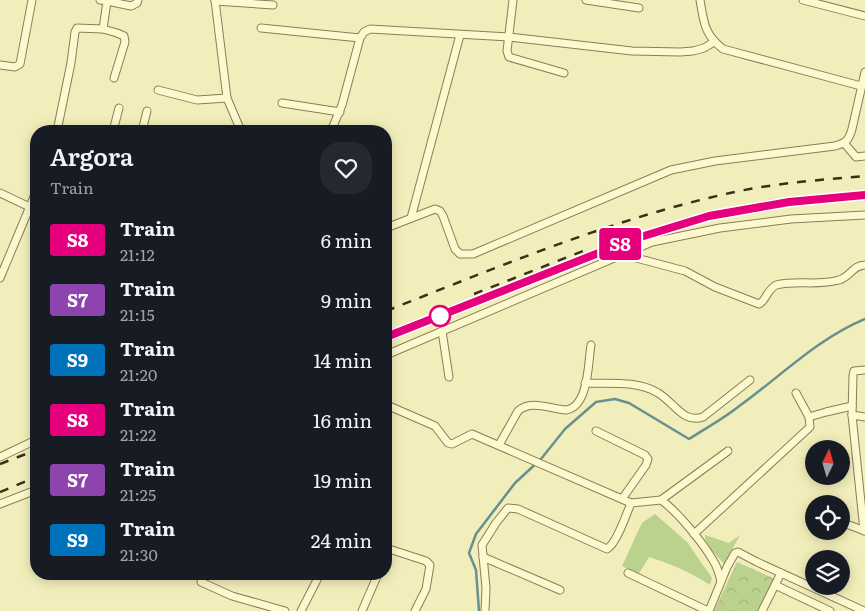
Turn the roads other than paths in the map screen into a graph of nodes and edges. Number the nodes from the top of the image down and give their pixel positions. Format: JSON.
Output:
{"nodes":[{"id":1,"x":32,"y":0,"type":"edge"},
{"id":2,"x":138,"y":0,"type":"edge"},
{"id":3,"x":513,"y":0,"type":"edge"},
{"id":4,"x":586,"y":0,"type":"edge"},
{"id":5,"x":700,"y":0,"type":"edge"},
{"id":6,"x":803,"y":0,"type":"edge"},
{"id":7,"x":103,"y":1,"type":"edge"},
{"id":8,"x":215,"y":1,"type":"edge"},
{"id":9,"x":273,"y":5,"type":"dead end"},
{"id":10,"x":639,"y":8,"type":"dead end"},
{"id":11,"x":865,"y":16,"type":"edge"},
{"id":12,"x":261,"y":28,"type":"dead end"},
{"id":13,"x":102,"y":29,"type":"junction"},
{"id":14,"x":460,"y":35,"type":"junction"},
{"id":15,"x":509,"y":37,"type":"junction"},
{"id":16,"x":360,"y":38,"type":"junction"},
{"id":17,"x":714,"y":42,"type":"junction"},
{"id":18,"x":0,"y":65,"type":"edge"},
{"id":19,"x":865,"y":72,"type":"edge"},
{"id":20,"x":564,"y":73,"type":"dead end"},
{"id":21,"x":114,"y":78,"type":"dead end"},
{"id":22,"x":158,"y":90,"type":"dead end"},
{"id":23,"x":862,"y":90,"type":"edge"},
{"id":24,"x":227,"y":98,"type":"junction"},
{"id":25,"x":282,"y":103,"type":"dead end"},
{"id":26,"x":119,"y":108,"type":"dead end"},
{"id":27,"x":147,"y":111,"type":"dead end"},
{"id":28,"x":340,"y":112,"type":"junction"},
{"id":29,"x":58,"y":125,"type":"edge"},
{"id":30,"x":115,"y":125,"type":"edge"},
{"id":31,"x":144,"y":125,"type":"edge"},
{"id":32,"x":238,"y":125,"type":"edge"},
{"id":33,"x":334,"y":125,"type":"edge"},
{"id":34,"x":845,"y":144,"type":"junction"},
{"id":35,"x":865,"y":156,"type":"edge"},
{"id":36,"x":0,"y":193,"type":"edge"},
{"id":37,"x":30,"y":207,"type":"edge"},
{"id":38,"x":30,"y":214,"type":"edge"},
{"id":39,"x":865,"y":215,"type":"edge"},
{"id":40,"x":411,"y":218,"type":"junction"},
{"id":41,"x":392,"y":226,"type":"edge"},
{"id":42,"x":625,"y":255,"type":"junction"},
{"id":43,"x":865,"y":265,"type":"edge"},
{"id":44,"x":0,"y":278,"type":"edge"},
{"id":45,"x":442,"y":331,"type":"junction"},
{"id":46,"x":591,"y":344,"type":"dead end"},
{"id":47,"x":392,"y":352,"type":"edge"},
{"id":48,"x":865,"y":370,"type":"edge"},
{"id":49,"x":449,"y":377,"type":"dead end"},
{"id":50,"x":750,"y":380,"type":"dead end"},
{"id":51,"x":585,"y":383,"type":"junction"},
{"id":52,"x":796,"y":393,"type":"dead end"},
{"id":53,"x":852,"y":406,"type":"junction"},
{"id":54,"x":392,"y":407,"type":"edge"},
{"id":55,"x":852,"y":415,"type":"junction"},
{"id":56,"x":809,"y":417,"type":"junction"},
{"id":57,"x":865,"y":417,"type":"edge"},
{"id":58,"x":596,"y":431,"type":"dead end"},
{"id":59,"x":30,"y":443,"type":"edge"},
{"id":60,"x":499,"y":444,"type":"junction"},
{"id":61,"x":728,"y":451,"type":"dead end"},
{"id":62,"x":0,"y":456,"type":"edge"},
{"id":63,"x":30,"y":492,"type":"edge"},
{"id":64,"x":622,"y":500,"type":"junction"},
{"id":65,"x":661,"y":500,"type":"junction"},
{"id":66,"x":631,"y":503,"type":"junction"},
{"id":67,"x":0,"y":504,"type":"edge"},
{"id":68,"x":850,"y":526,"type":"edge"},
{"id":69,"x":864,"y":531,"type":"edge"},
{"id":70,"x":694,"y":534,"type":"junction"},
{"id":71,"x":392,"y":551,"type":"edge"},
{"id":72,"x":483,"y":557,"type":"junction"},
{"id":73,"x":628,"y":572,"type":"dead end"},
{"id":74,"x":781,"y":573,"type":"junction"},
{"id":75,"x":317,"y":580,"type":"edge"},
{"id":76,"x":375,"y":580,"type":"edge"},
{"id":77,"x":721,"y":580,"type":"junction"},
{"id":78,"x":201,"y":582,"type":"dead end"},
{"id":79,"x":775,"y":585,"type":"junction"},
{"id":80,"x":560,"y":590,"type":"dead end"},
{"id":81,"x":285,"y":611,"type":"edge"},
{"id":82,"x":301,"y":611,"type":"edge"},
{"id":83,"x":362,"y":611,"type":"edge"},
{"id":84,"x":415,"y":611,"type":"edge"},
{"id":85,"x":485,"y":611,"type":"edge"},
{"id":86,"x":709,"y":611,"type":"edge"},
{"id":87,"x":762,"y":611,"type":"edge"},
{"id":88,"x":830,"y":611,"type":"edge"},
{"id":89,"x":864,"y":611,"type":"edge"}],
"edges":[{"from":1,"to":18,"type":"street"},
{"from":2,"to":7,"type":"street"},
{"from":3,"to":15,"type":"street"},
{"from":4,"to":10,"type":"street"},
{"from":5,"to":17,"type":"street"},
{"from":6,"to":11,"type":"street"},
{"from":7,"to":13,"type":"street"},
{"from":8,"to":9,"type":"street"},
{"from":8,"to":24,"type":"street"},
{"from":12,"to":16,"type":"street"},
{"from":13,"to":21,"type":"street"},
{"from":13,"to":29,"type":"street"},
{"from":14,"to":15,"type":"street"},
{"from":14,"to":16,"type":"street"},
{"from":14,"to":40,"type":"street"},
{"from":15,"to":17,"type":"street"},
{"from":15,"to":20,"type":"street"},
{"from":16,"to":28,"type":"street"},
{"from":17,"to":23,"type":"street"},
{"from":19,"to":23,"type":"street"},
{"from":22,"to":24,"type":"street"},
{"from":23,"to":34,"type":"street"},
{"from":24,"to":32,"type":"street"},
{"from":25,"to":28,"type":"street"},
{"from":26,"to":30,"type":"street"},
{"from":27,"to":31,"type":"street"},
{"from":28,"to":33,"type":"street"},
{"from":34,"to":35,"type":"street"},
{"from":34,"to":40,"type":"street"},
{"from":36,"to":37,"type":"street"},
{"from":38,"to":44,"type":"street"},
{"from":39,"to":42,"type":"street"},
{"from":40,"to":41,"type":"street"},
{"from":42,"to":43,"type":"street"},
{"from":42,"to":45,"type":"street"},
{"from":45,"to":47,"type":"street"},
{"from":45,"to":49,"type":"street"},
{"from":46,"to":51,"type":"street"},
{"from":48,"to":53,"type":"street"},
{"from":50,"to":51,"type":"street"},
{"from":51,"to":60,"type":"street"},
{"from":52,"to":56,"type":"street"},
{"from":53,"to":55,"type":"street"},
{"from":53,"to":56,"type":"street"},
{"from":54,"to":60,"type":"street"},
{"from":55,"to":57,"type":"street"},
{"from":55,"to":69,"type":"street"},
{"from":56,"to":70,"type":"street"},
{"from":58,"to":64,"type":"street"},
{"from":59,"to":62,"type":"street"},
{"from":60,"to":64,"type":"street"},
{"from":61,"to":65,"type":"street"},
{"from":63,"to":67,"type":"street"},
{"from":64,"to":66,"type":"street"},
{"from":65,"to":66,"type":"street"},
{"from":65,"to":70,"type":"street"},
{"from":66,"to":72,"type":"street"},
{"from":68,"to":69,"type":"street"},
{"from":70,"to":77,"type":"street"},
{"from":71,"to":84,"type":"street"},
{"from":72,"to":80,"type":"street"},
{"from":72,"to":85,"type":"street"},
{"from":73,"to":86,"type":"street"},
{"from":74,"to":77,"type":"street"},
{"from":74,"to":79,"type":"street"},
{"from":74,"to":89,"type":"street"},
{"from":75,"to":82,"type":"street"},
{"from":76,"to":83,"type":"street"},
{"from":77,"to":86,"type":"street"},
{"from":78,"to":81,"type":"street"},
{"from":79,"to":87,"type":"street"},
{"from":79,"to":88,"type":"street"}]}
